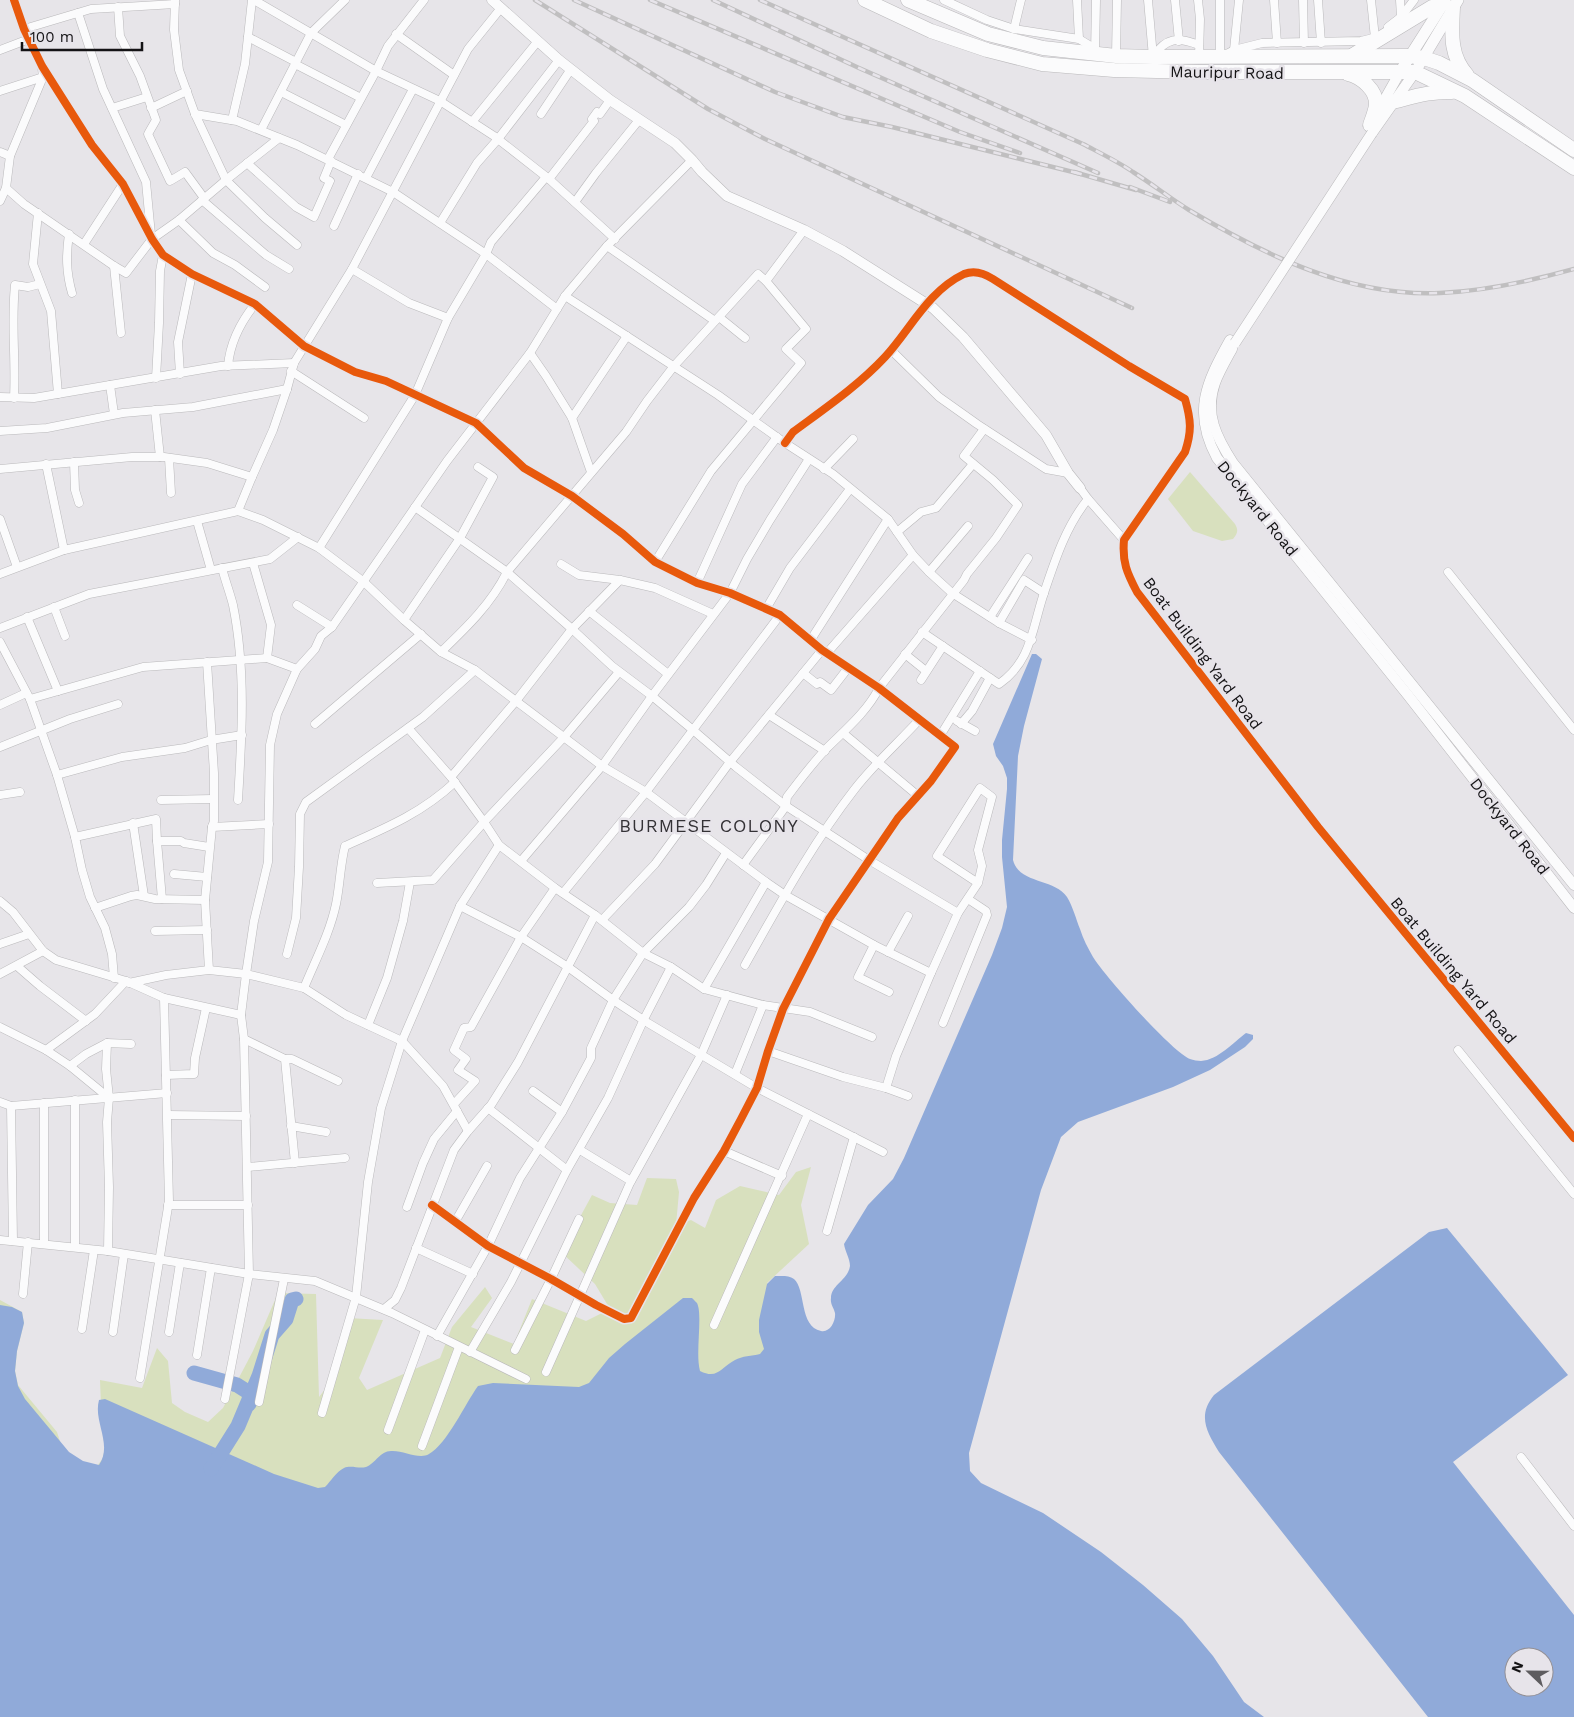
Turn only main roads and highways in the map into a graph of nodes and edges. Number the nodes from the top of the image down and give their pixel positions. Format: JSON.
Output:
{"nodes":[{"id":1,"x":865,"y":0,"type":"edge"},
{"id":2,"x":908,"y":0,"type":"edge"},
{"id":3,"x":1450,"y":3,"type":"edge"},
{"id":4,"x":1352,"y":56,"type":"junction"},
{"id":5,"x":1409,"y":56,"type":"junction"},
{"id":6,"x":1424,"y":58,"type":"junction"},
{"id":7,"x":1400,"y":72,"type":"junction"},
{"id":8,"x":1415,"y":72,"type":"junction"},
{"id":9,"x":1343,"y":73,"type":"junction"},
{"id":10,"x":1473,"y":81,"type":"junction"},
{"id":11,"x":1467,"y":97,"type":"junction"},
{"id":12,"x":1392,"y":102,"type":"road end"},
{"id":13,"x":1369,"y":131,"type":"road end"},
{"id":14,"x":1574,"y":150,"type":"edge"},
{"id":15,"x":1574,"y":168,"type":"edge"}],
"edges":[{"from":1,"to":9,"type":"highway","name":"Mauripur Road"},
{"from":2,"to":4,"type":"highway","name":"Mauripur Road"},
{"from":3,"to":4,"type":"highway"},
{"from":3,"to":5,"type":"main road"},
{"from":3,"to":6,"type":"main road"},
{"from":3,"to":10,"type":"highway"},
{"from":4,"to":5,"type":"highway","name":"Mauripur Road"},
{"from":5,"to":6,"type":"highway","name":"Mauripur Road"},
{"from":5,"to":7,"type":"main road"},
{"from":6,"to":8,"type":"main road"},
{"from":6,"to":10,"type":"highway","name":"Mauripur Road"},
{"from":7,"to":8,"type":"highway","name":"Mauripur Road"},
{"from":7,"to":9,"type":"highway","name":"Mauripur Road"},
{"from":8,"to":11,"type":"highway","name":"Mauripur Road"},
{"from":9,"to":13,"type":"highway"},
{"from":10,"to":14,"type":"highway","name":"Mauripur Road"},
{"from":11,"to":12,"type":"highway"},
{"from":11,"to":15,"type":"highway","name":"Mauripur Road"}]}
